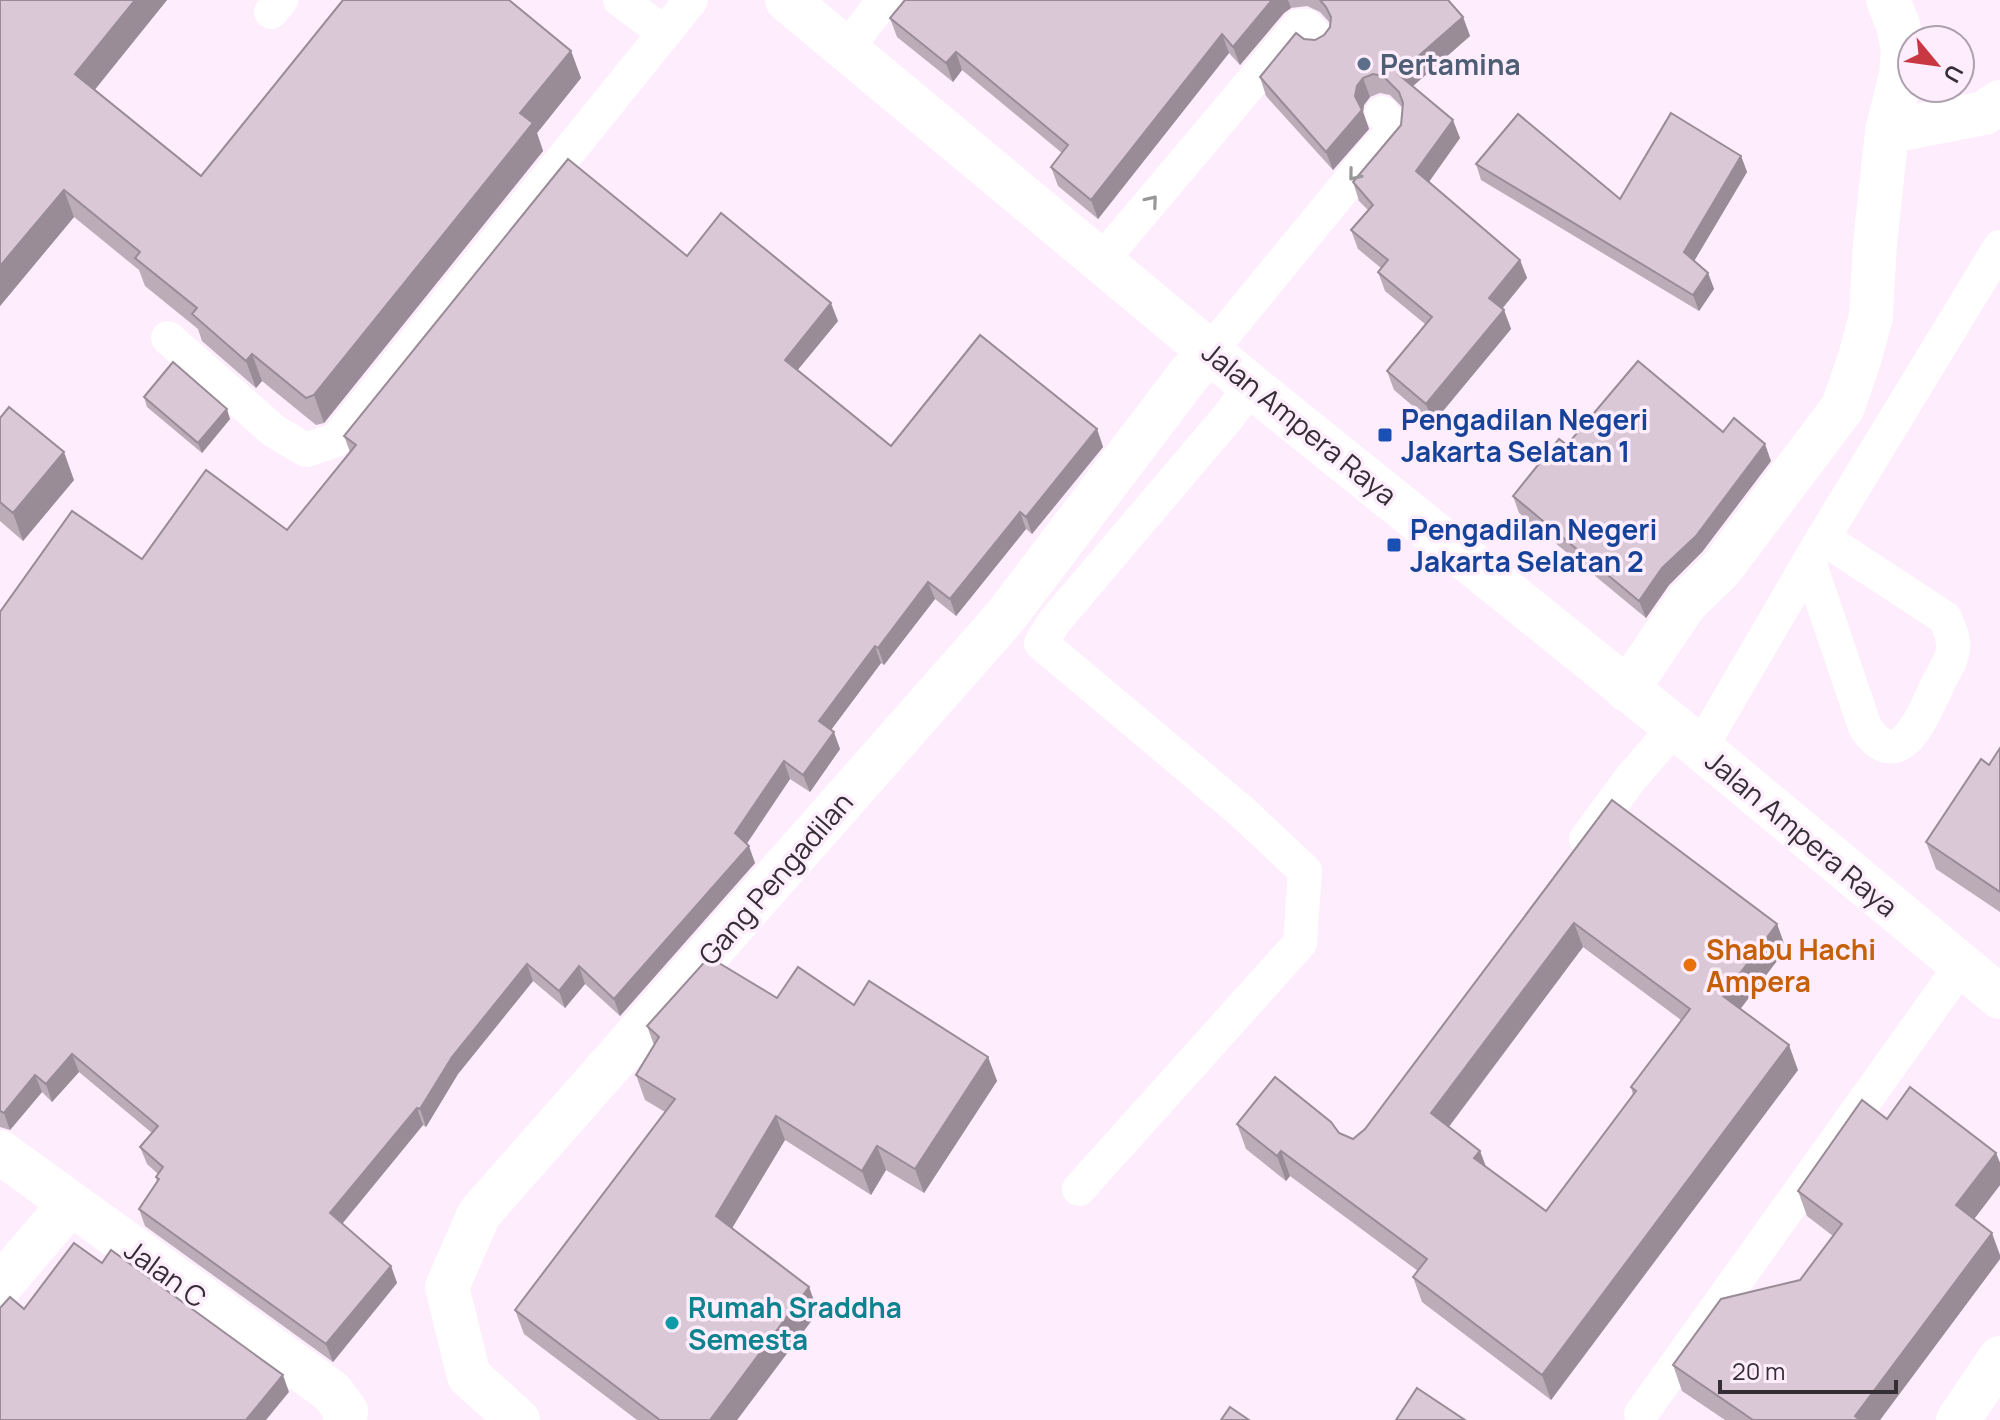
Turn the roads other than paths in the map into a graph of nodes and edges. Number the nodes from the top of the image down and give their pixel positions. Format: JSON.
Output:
{"nodes":[{"id":1,"x":620,"y":0,"type":"edge"},
{"id":2,"x":691,"y":0,"type":"edge"},
{"id":3,"x":787,"y":0,"type":"edge"},
{"id":4,"x":884,"y":0,"type":"edge"},
{"id":5,"x":1888,"y":0,"type":"edge"},
{"id":6,"x":665,"y":33,"type":"junction"},
{"id":7,"x":1318,"y":39,"type":"edge"},
{"id":8,"x":847,"y":48,"type":"junction"},
{"id":9,"x":2000,"y":102,"type":"edge"},
{"id":10,"x":1382,"y":113,"type":"dead end"},
{"id":11,"x":1887,"y":132,"type":"junction"},
{"id":12,"x":2000,"y":247,"type":"edge"},
{"id":13,"x":1102,"y":260,"type":"junction"},
{"id":14,"x":168,"y":338,"type":"dead end"},
{"id":15,"x":1211,"y":350,"type":"junction"},
{"id":16,"x":1251,"y":386,"type":"junction"},
{"id":17,"x":1816,"y":550,"type":"junction"},
{"id":18,"x":1662,"y":717,"type":"junction"},
{"id":19,"x":1566,"y":866,"type":"edge"},
{"id":20,"x":1961,"y":966,"type":"junction"},
{"id":21,"x":2000,"y":997,"type":"edge"},
{"id":22,"x":0,"y":1152,"type":"edge"},
{"id":23,"x":1079,"y":1189,"type":"dead end"},
{"id":24,"x":70,"y":1204,"type":"junction"},
{"id":25,"x":0,"y":1286,"type":"edge"},
{"id":26,"x":2000,"y":1358,"type":"edge"},
{"id":27,"x":338,"y":1406,"type":"edge"},
{"id":28,"x":1641,"y":1414,"type":"dead end"},
{"id":29,"x":518,"y":1420,"type":"edge"},
{"id":30,"x":1958,"y":1420,"type":"edge"}],
"edges":[{"from":1,"to":6,"type":"lane"},
{"from":2,"to":6,"type":"lane"},
{"from":3,"to":8,"type":"street","name":"Jalan Ampera Raya"},
{"from":4,"to":8,"type":"lane"},
{"from":5,"to":11,"type":"street"},
{"from":6,"to":14,"type":"lane"},
{"from":13,"to":7,"type":"lane","one_way":true},
{"from":8,"to":13,"type":"street","name":"Jalan Ampera Raya"},
{"from":9,"to":11,"type":"street"},
{"from":10,"to":15,"type":"lane","one_way":true},
{"from":11,"to":18,"type":"street"},
{"from":12,"to":17,"type":"lane"},
{"from":13,"to":15,"type":"street","name":"Jalan Ampera Raya"},
{"from":15,"to":16,"type":"street","name":"Jalan Ampera Raya"},
{"from":15,"to":29,"type":"street","name":"Gang Pengadilan"},
{"from":16,"to":18,"type":"street","name":"Jalan Ampera Raya"},
{"from":16,"to":23,"type":"lane"},
{"from":17,"to":17,"type":"lane"},
{"from":17,"to":18,"type":"lane"},
{"from":18,"to":19,"type":"lane"},
{"from":18,"to":20,"type":"street","name":"Jalan Ampera Raya"},
{"from":20,"to":21,"type":"street","name":"Jalan Ampera Raya"},
{"from":20,"to":28,"type":"lane"},
{"from":22,"to":24,"type":"street","name":"Jalan C"},
{"from":24,"to":25,"type":"street"},
{"from":24,"to":27,"type":"street","name":"Jalan C"},
{"from":26,"to":30,"type":"street"}]}
